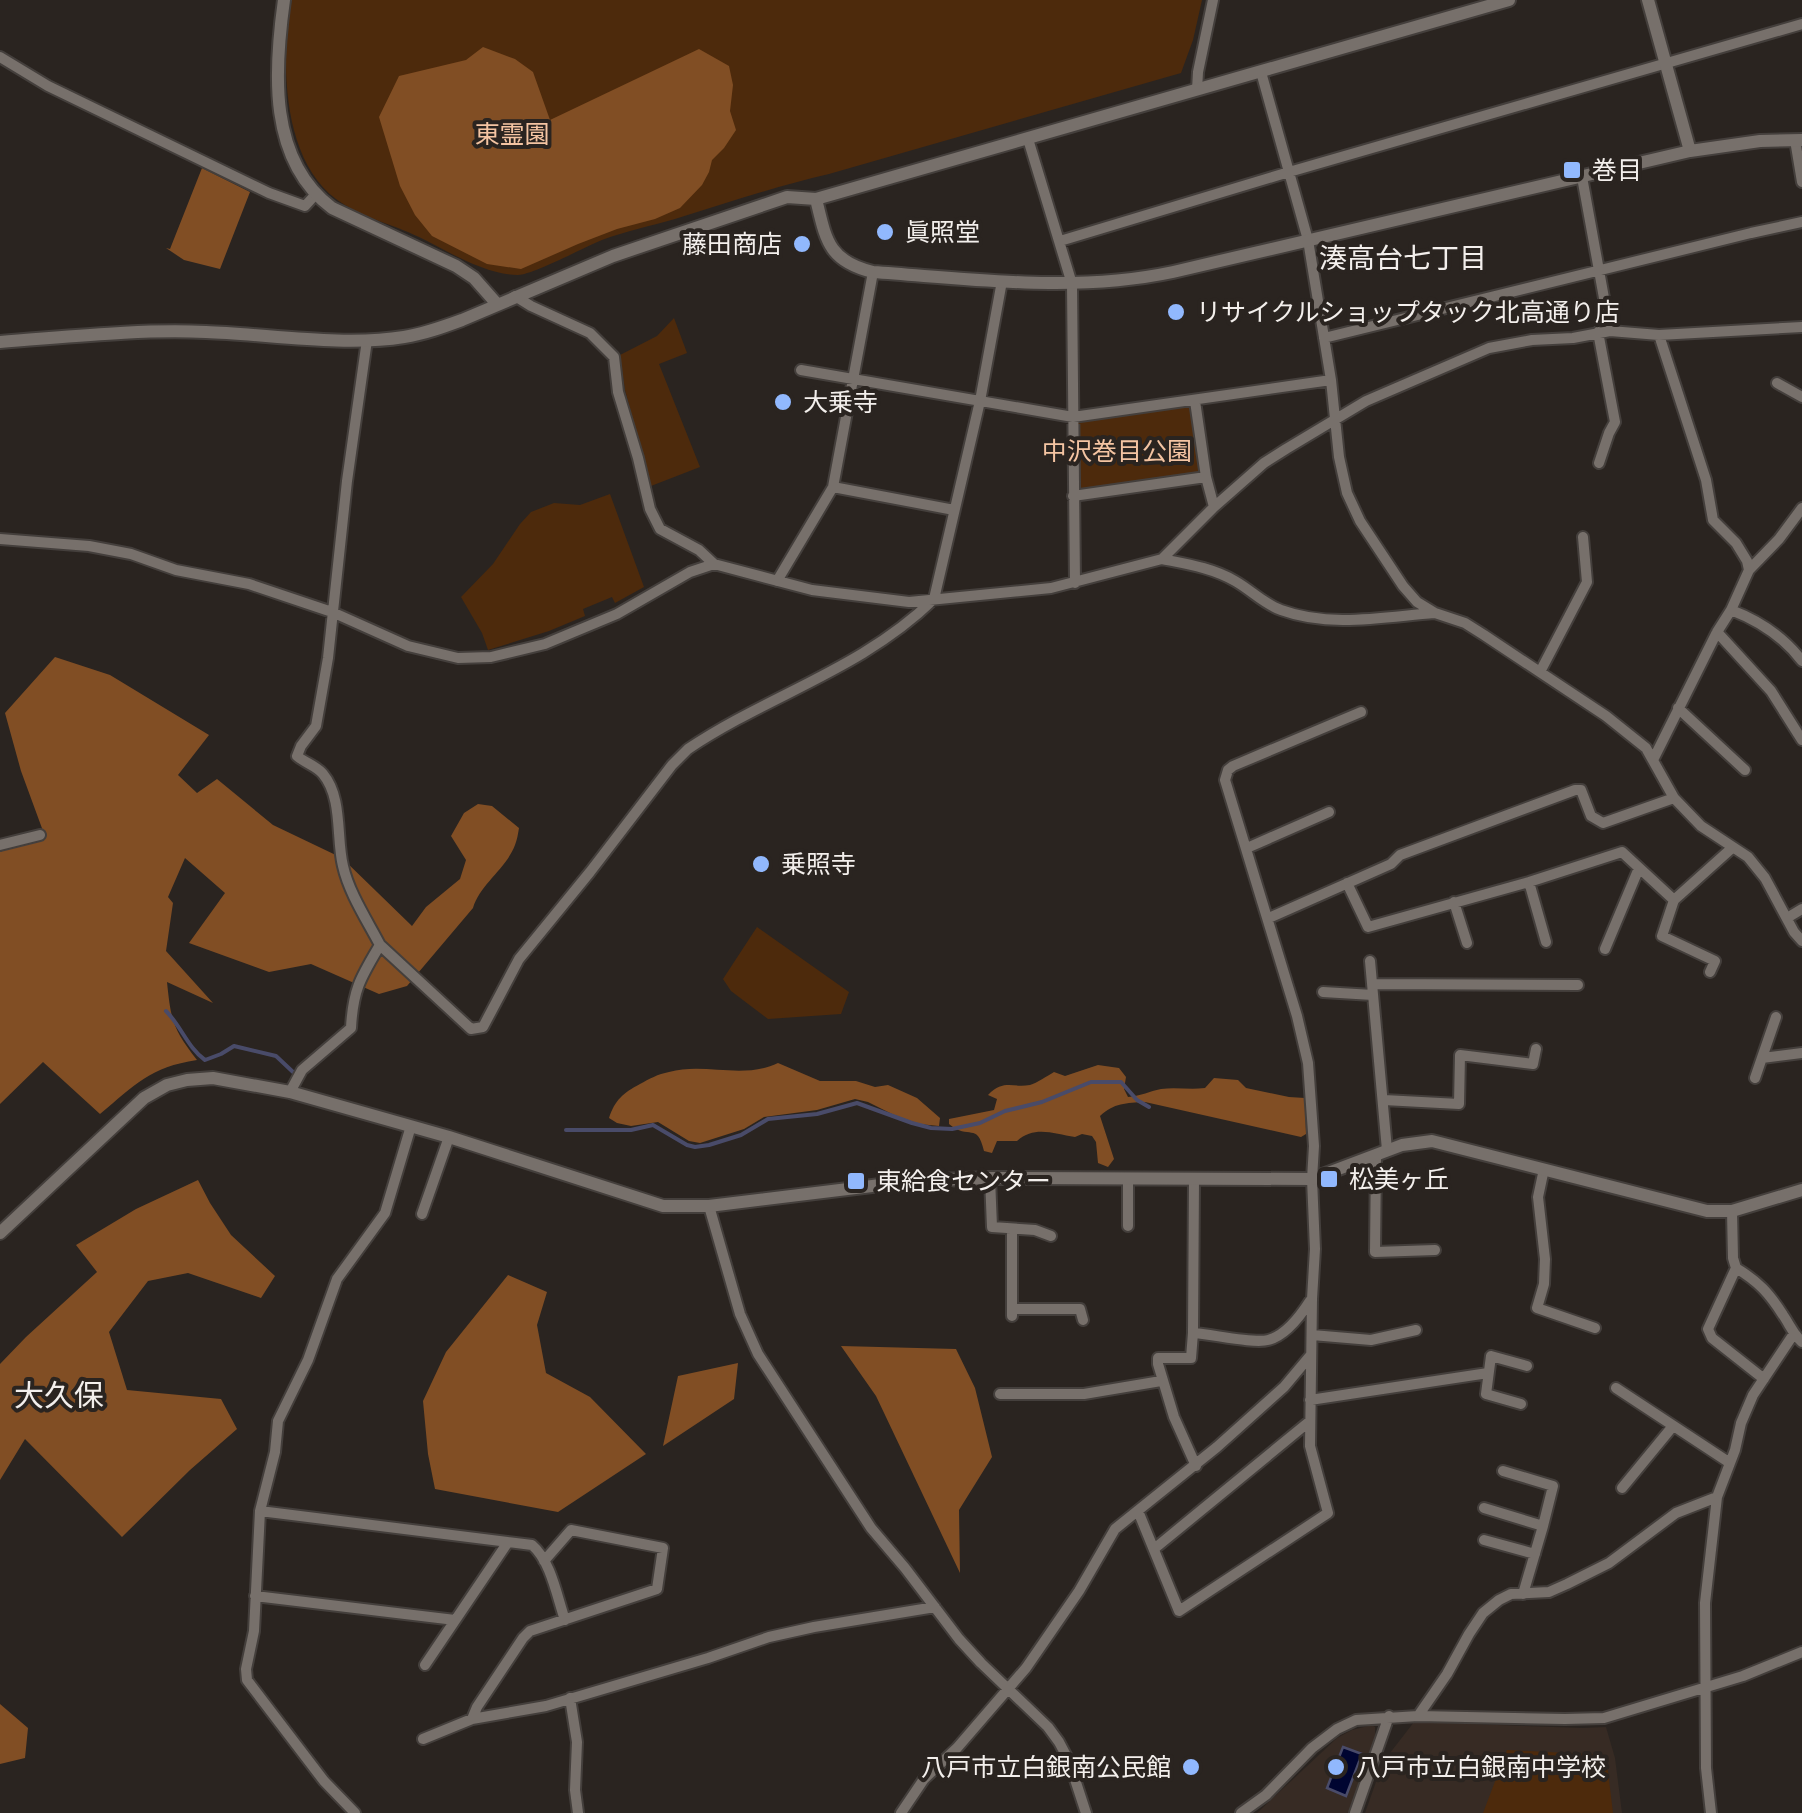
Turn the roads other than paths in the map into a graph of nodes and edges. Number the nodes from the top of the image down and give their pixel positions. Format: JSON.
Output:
{"nodes":[{"id":1,"x":284,"y":0,"type":"edge"},
{"id":2,"x":1213,"y":0,"type":"edge"},
{"id":3,"x":1509,"y":0,"type":"edge"},
{"id":4,"x":1648,"y":0,"type":"edge"},
{"id":5,"x":1802,"y":24,"type":"edge"},
{"id":6,"x":0,"y":57,"type":"edge"},
{"id":7,"x":1666,"y":64,"type":"junction"},
{"id":8,"x":1261,"y":72,"type":"junction"},
{"id":9,"x":1197,"y":90,"type":"junction"},
{"id":10,"x":1028,"y":139,"type":"junction"},
{"id":11,"x":1798,"y":140,"type":"edge"},
{"id":12,"x":1690,"y":151,"type":"junction"},
{"id":13,"x":1289,"y":172,"type":"junction"},
{"id":14,"x":1582,"y":177,"type":"junction"},
{"id":15,"x":1802,"y":182,"type":"edge"},
{"id":16,"x":315,"y":195,"type":"junction"},
{"id":17,"x":816,"y":200,"type":"junction"},
{"id":18,"x":1802,"y":222,"type":"edge"},
{"id":19,"x":1308,"y":240,"type":"junction"},
{"id":20,"x":1060,"y":241,"type":"junction"},
{"id":21,"x":1599,"y":271,"type":"junction"},
{"id":22,"x":873,"y":272,"type":"junction"},
{"id":23,"x":1002,"y":280,"type":"junction"},
{"id":24,"x":1072,"y":284,"type":"junction"},
{"id":25,"x":515,"y":296,"type":"junction"},
{"id":26,"x":497,"y":304,"type":"junction"},
{"id":27,"x":1802,"y":327,"type":"edge"},
{"id":28,"x":1604,"y":332,"type":"junction"},
{"id":29,"x":1659,"y":335,"type":"junction"},
{"id":30,"x":1324,"y":338,"type":"junction"},
{"id":31,"x":367,"y":340,"type":"junction"},
{"id":32,"x":0,"y":342,"type":"edge"},
{"id":33,"x":801,"y":370,"type":"dead end"},
{"id":34,"x":854,"y":378,"type":"junction"},
{"id":35,"x":1331,"y":380,"type":"junction"},
{"id":36,"x":1777,"y":383,"type":"dead end"},
{"id":37,"x":1802,"y":397,"type":"edge"},
{"id":38,"x":980,"y":401,"type":"junction"},
{"id":39,"x":1195,"y":401,"type":"junction"},
{"id":40,"x":1074,"y":418,"type":"junction"},
{"id":41,"x":1336,"y":418,"type":"junction"},
{"id":42,"x":1600,"y":463,"type":"dead end"},
{"id":43,"x":1206,"y":477,"type":"junction"},
{"id":44,"x":833,"y":487,"type":"junction"},
{"id":45,"x":1073,"y":496,"type":"junction"},
{"id":46,"x":1214,"y":507,"type":"junction"},
{"id":47,"x":1802,"y":508,"type":"edge"},
{"id":48,"x":954,"y":510,"type":"junction"},
{"id":49,"x":1583,"y":537,"type":"dead end"},
{"id":50,"x":0,"y":539,"type":"edge"},
{"id":51,"x":1162,"y":559,"type":"junction"},
{"id":52,"x":714,"y":564,"type":"junction"},
{"id":53,"x":1749,"y":570,"type":"junction"},
{"id":54,"x":777,"y":581,"type":"junction"},
{"id":55,"x":1074,"y":584,"type":"junction"},
{"id":56,"x":934,"y":599,"type":"junction"},
{"id":57,"x":1730,"y":610,"type":"junction"},
{"id":58,"x":332,"y":612,"type":"junction"},
{"id":59,"x":1435,"y":613,"type":"junction"},
{"id":60,"x":1717,"y":632,"type":"junction"},
{"id":61,"x":1802,"y":661,"type":"edge"},
{"id":62,"x":1540,"y":672,"type":"junction"},
{"id":63,"x":1678,"y":708,"type":"junction"},
{"id":64,"x":1360,"y":712,"type":"dead end"},
{"id":65,"x":1802,"y":740,"type":"edge"},
{"id":66,"x":1653,"y":760,"type":"junction"},
{"id":67,"x":1745,"y":770,"type":"dead end"},
{"id":68,"x":1674,"y":798,"type":"junction"},
{"id":69,"x":1329,"y":812,"type":"dead end"},
{"id":70,"x":40,"y":835,"type":"dead end"},
{"id":71,"x":0,"y":845,"type":"edge"},
{"id":72,"x":1247,"y":848,"type":"junction"},
{"id":73,"x":1732,"y":848,"type":"junction"},
{"id":74,"x":1638,"y":868,"type":"junction"},
{"id":75,"x":1529,"y":882,"type":"junction"},
{"id":76,"x":1346,"y":884,"type":"junction"},
{"id":77,"x":1674,"y":900,"type":"junction"},
{"id":78,"x":1454,"y":902,"type":"junction"},
{"id":79,"x":1802,"y":909,"type":"edge"},
{"id":80,"x":1268,"y":918,"type":"junction"},
{"id":81,"x":1787,"y":918,"type":"junction"},
{"id":82,"x":1802,"y":941,"type":"edge"},
{"id":83,"x":1546,"y":942,"type":"dead end"},
{"id":84,"x":1468,"y":943,"type":"dead end"},
{"id":85,"x":380,"y":944,"type":"junction"},
{"id":86,"x":1605,"y":949,"type":"dead end"},
{"id":87,"x":1370,"y":960,"type":"dead end"},
{"id":88,"x":1710,"y":972,"type":"dead end"},
{"id":89,"x":1578,"y":986,"type":"dead end"},
{"id":90,"x":1373,"y":990,"type":"junction"},
{"id":91,"x":1323,"y":992,"type":"dead end"},
{"id":92,"x":1776,"y":1018,"type":"dead end"},
{"id":93,"x":1536,"y":1050,"type":"dead end"},
{"id":94,"x":1802,"y":1053,"type":"edge"},
{"id":95,"x":1762,"y":1058,"type":"junction"},
{"id":96,"x":1755,"y":1078,"type":"dead end"},
{"id":97,"x":290,"y":1092,"type":"junction"},
{"id":98,"x":1384,"y":1100,"type":"junction"},
{"id":99,"x":412,"y":1126,"type":"junction"},
{"id":100,"x":450,"y":1137,"type":"junction"},
{"id":101,"x":1381,"y":1152,"type":"junction"},
{"id":102,"x":1544,"y":1169,"type":"junction"},
{"id":103,"x":990,"y":1178,"type":"junction"},
{"id":104,"x":1128,"y":1179,"type":"junction"},
{"id":105,"x":1312,"y":1179,"type":"junction"},
{"id":106,"x":1194,"y":1180,"type":"junction"},
{"id":107,"x":1802,"y":1190,"type":"edge"},
{"id":108,"x":709,"y":1206,"type":"junction"},
{"id":109,"x":1732,"y":1211,"type":"junction"},
{"id":110,"x":422,"y":1214,"type":"dead end"},
{"id":111,"x":1128,"y":1226,"type":"dead end"},
{"id":112,"x":1012,"y":1229,"type":"junction"},
{"id":113,"x":0,"y":1233,"type":"edge"},
{"id":114,"x":1051,"y":1236,"type":"dead end"},
{"id":115,"x":1435,"y":1250,"type":"dead end"},
{"id":116,"x":1736,"y":1268,"type":"junction"},
{"id":117,"x":1312,"y":1299,"type":"junction"},
{"id":118,"x":1082,"y":1320,"type":"dead end"},
{"id":119,"x":1596,"y":1328,"type":"dead end"},
{"id":120,"x":1416,"y":1330,"type":"dead end"},
{"id":121,"x":1193,"y":1333,"type":"junction"},
{"id":122,"x":1312,"y":1336,"type":"junction"},
{"id":123,"x":1798,"y":1339,"type":"edge"},
{"id":124,"x":1312,"y":1353,"type":"junction"},
{"id":125,"x":1527,"y":1366,"type":"dead end"},
{"id":126,"x":1488,"y":1373,"type":"junction"},
{"id":127,"x":1764,"y":1379,"type":"junction"},
{"id":128,"x":1161,"y":1381,"type":"junction"},
{"id":129,"x":1616,"y":1388,"type":"dead end"},
{"id":130,"x":1000,"y":1394,"type":"dead end"},
{"id":131,"x":1310,"y":1400,"type":"junction"},
{"id":132,"x":1521,"y":1404,"type":"dead end"},
{"id":133,"x":1310,"y":1421,"type":"junction"},
{"id":134,"x":1673,"y":1426,"type":"junction"},
{"id":135,"x":1730,"y":1463,"type":"junction"},
{"id":136,"x":1196,"y":1466,"type":"junction"},
{"id":137,"x":1503,"y":1471,"type":"dead end"},
{"id":138,"x":1622,"y":1488,"type":"dead end"},
{"id":139,"x":1717,"y":1497,"type":"junction"},
{"id":140,"x":1484,"y":1508,"type":"dead end"},
{"id":141,"x":260,"y":1511,"type":"junction"},
{"id":142,"x":1138,"y":1511,"type":"junction"},
{"id":143,"x":1544,"y":1526,"type":"junction"},
{"id":144,"x":1484,"y":1540,"type":"dead end"},
{"id":145,"x":508,"y":1542,"type":"junction"},
{"id":146,"x":1154,"y":1548,"type":"junction"},
{"id":147,"x":1535,"y":1554,"type":"junction"},
{"id":148,"x":544,"y":1560,"type":"junction"},
{"id":149,"x":1522,"y":1594,"type":"junction"},
{"id":150,"x":254,"y":1596,"type":"junction"},
{"id":151,"x":935,"y":1607,"type":"junction"},
{"id":152,"x":455,"y":1620,"type":"junction"},
{"id":153,"x":565,"y":1620,"type":"junction"},
{"id":154,"x":1802,"y":1652,"type":"edge"},
{"id":155,"x":425,"y":1665,"type":"dead end"},
{"id":156,"x":1008,"y":1688,"type":"junction"},
{"id":157,"x":1706,"y":1688,"type":"junction"},
{"id":158,"x":570,"y":1698,"type":"junction"},
{"id":159,"x":1388,"y":1716,"type":"junction"},
{"id":160,"x":1418,"y":1716,"type":"junction"},
{"id":161,"x":472,"y":1719,"type":"junction"},
{"id":162,"x":423,"y":1739,"type":"dead end"},
{"id":163,"x":355,"y":1813,"type":"edge"},
{"id":164,"x":578,"y":1813,"type":"edge"},
{"id":165,"x":901,"y":1813,"type":"edge"},
{"id":166,"x":1086,"y":1813,"type":"edge"},
{"id":167,"x":1241,"y":1813,"type":"edge"},
{"id":168,"x":1356,"y":1813,"type":"edge"},
{"id":169,"x":1711,"y":1813,"type":"edge"}],
"edges":[{"from":1,"to":16,"type":"street"},
{"from":2,"to":9,"type":"street"},
{"from":3,"to":8,"type":"street"},
{"from":4,"to":7,"type":"street"},
{"from":5,"to":7,"type":"street"},
{"from":6,"to":16,"type":"street"},
{"from":7,"to":12,"type":"street"},
{"from":7,"to":13,"type":"street"},
{"from":8,"to":9,"type":"street"},
{"from":8,"to":13,"type":"street"},
{"from":9,"to":10,"type":"street"},
{"from":10,"to":17,"type":"street"},
{"from":10,"to":20,"type":"street"},
{"from":11,"to":12,"type":"street"},
{"from":11,"to":15,"type":"street"},
{"from":12,"to":14,"type":"street"},
{"from":13,"to":19,"type":"street"},
{"from":13,"to":20,"type":"street"},
{"from":14,"to":19,"type":"street"},
{"from":14,"to":21,"type":"street"},
{"from":16,"to":26,"type":"street"},
{"from":17,"to":22,"type":"street"},
{"from":17,"to":25,"type":"street"},
{"from":18,"to":21,"type":"street"},
{"from":19,"to":24,"type":"street"},
{"from":19,"to":30,"type":"street"},
{"from":20,"to":24,"type":"street"},
{"from":21,"to":28,"type":"street"},
{"from":21,"to":30,"type":"street"},
{"from":22,"to":23,"type":"street"},
{"from":22,"to":34,"type":"street"},
{"from":23,"to":24,"type":"street"},
{"from":23,"to":38,"type":"street"},
{"from":24,"to":40,"type":"street"},
{"from":25,"to":26,"type":"street"},
{"from":25,"to":52,"type":"street"},
{"from":26,"to":31,"type":"street"},
{"from":27,"to":29,"type":"street"},
{"from":28,"to":29,"type":"street"},
{"from":28,"to":41,"type":"street"},
{"from":28,"to":42,"type":"street"},
{"from":29,"to":53,"type":"street"},
{"from":30,"to":35,"type":"street"},
{"from":31,"to":32,"type":"street"},
{"from":31,"to":58,"type":"street"},
{"from":33,"to":34,"type":"street"},
{"from":34,"to":38,"type":"street"},
{"from":34,"to":44,"type":"street"},
{"from":35,"to":39,"type":"street"},
{"from":35,"to":41,"type":"street"},
{"from":36,"to":37,"type":"street"},
{"from":38,"to":40,"type":"street"},
{"from":38,"to":48,"type":"street"},
{"from":39,"to":40,"type":"street"},
{"from":39,"to":43,"type":"street"},
{"from":40,"to":45,"type":"street"},
{"from":41,"to":46,"type":"street"},
{"from":41,"to":59,"type":"street"},
{"from":43,"to":45,"type":"street"},
{"from":43,"to":46,"type":"street"},
{"from":44,"to":48,"type":"street"},
{"from":44,"to":54,"type":"street"},
{"from":45,"to":55,"type":"street"},
{"from":46,"to":51,"type":"street"},
{"from":47,"to":53,"type":"street"},
{"from":48,"to":56,"type":"street"},
{"from":49,"to":62,"type":"street"},
{"from":50,"to":58,"type":"street"},
{"from":51,"to":55,"type":"street"},
{"from":51,"to":59,"type":"street"},
{"from":52,"to":54,"type":"street"},
{"from":52,"to":58,"type":"street"},
{"from":53,"to":57,"type":"street"},
{"from":54,"to":56,"type":"street"},
{"from":55,"to":56,"type":"street"},
{"from":56,"to":85,"type":"street"},
{"from":57,"to":60,"type":"street"},
{"from":57,"to":61,"type":"street"},
{"from":58,"to":85,"type":"street"},
{"from":59,"to":62,"type":"street"},
{"from":60,"to":63,"type":"street"},
{"from":60,"to":65,"type":"street"},
{"from":62,"to":66,"type":"street"},
{"from":63,"to":66,"type":"street"},
{"from":63,"to":67,"type":"street"},
{"from":64,"to":72,"type":"street"},
{"from":66,"to":68,"type":"street"},
{"from":68,"to":73,"type":"street"},
{"from":68,"to":76,"type":"street"},
{"from":69,"to":72,"type":"street"},
{"from":70,"to":71,"type":"street"},
{"from":72,"to":80,"type":"street"},
{"from":73,"to":77,"type":"street"},
{"from":73,"to":81,"type":"street"},
{"from":74,"to":75,"type":"street"},
{"from":74,"to":77,"type":"street"},
{"from":74,"to":86,"type":"street"},
{"from":75,"to":78,"type":"street"},
{"from":75,"to":83,"type":"street"},
{"from":76,"to":78,"type":"street"},
{"from":76,"to":80,"type":"street"},
{"from":77,"to":88,"type":"street"},
{"from":78,"to":84,"type":"street"},
{"from":79,"to":81,"type":"street"},
{"from":80,"to":105,"type":"street"},
{"from":81,"to":82,"type":"street"},
{"from":85,"to":97,"type":"street"},
{"from":87,"to":90,"type":"street"},
{"from":89,"to":90,"type":"street"},
{"from":90,"to":91,"type":"street"},
{"from":90,"to":98,"type":"street"},
{"from":92,"to":95,"type":"street"},
{"from":93,"to":98,"type":"street"},
{"from":94,"to":95,"type":"street"},
{"from":95,"to":96,"type":"street"},
{"from":97,"to":99,"type":"street"},
{"from":97,"to":113,"type":"street"},
{"from":98,"to":101,"type":"street"},
{"from":99,"to":100,"type":"street"},
{"from":99,"to":141,"type":"street"},
{"from":100,"to":108,"type":"street"},
{"from":100,"to":110,"type":"street"},
{"from":101,"to":102,"type":"street"},
{"from":101,"to":105,"type":"street"},
{"from":101,"to":115,"type":"street"},
{"from":102,"to":109,"type":"street"},
{"from":102,"to":119,"type":"street"},
{"from":103,"to":104,"type":"street"},
{"from":103,"to":108,"type":"street"},
{"from":103,"to":112,"type":"street"},
{"from":104,"to":106,"type":"street"},
{"from":104,"to":111,"type":"street"},
{"from":105,"to":106,"type":"street"},
{"from":105,"to":117,"type":"street"},
{"from":106,"to":121,"type":"street"},
{"from":107,"to":109,"type":"street"},
{"from":108,"to":151,"type":"street"},
{"from":109,"to":116,"type":"street"},
{"from":112,"to":114,"type":"street"},
{"from":112,"to":118,"type":"street"},
{"from":116,"to":123,"type":"street"},
{"from":116,"to":127,"type":"street"},
{"from":117,"to":121,"type":"street"},
{"from":117,"to":122,"type":"street"},
{"from":120,"to":122,"type":"street"},
{"from":121,"to":128,"type":"street"},
{"from":122,"to":124,"type":"street"},
{"from":123,"to":127,"type":"street"},
{"from":124,"to":131,"type":"street"},
{"from":124,"to":136,"type":"street"},
{"from":125,"to":126,"type":"street"},
{"from":126,"to":131,"type":"street"},
{"from":126,"to":132,"type":"street"},
{"from":127,"to":135,"type":"street"},
{"from":128,"to":130,"type":"street"},
{"from":128,"to":136,"type":"street"},
{"from":129,"to":134,"type":"street"},
{"from":131,"to":133,"type":"street"},
{"from":133,"to":146,"type":"street"},
{"from":133,"to":146,"type":"street"},
{"from":134,"to":135,"type":"street"},
{"from":134,"to":138,"type":"street"},
{"from":135,"to":139,"type":"street"},
{"from":136,"to":142,"type":"street"},
{"from":137,"to":143,"type":"street"},
{"from":139,"to":149,"type":"street"},
{"from":139,"to":157,"type":"street"},
{"from":140,"to":143,"type":"street"},
{"from":141,"to":145,"type":"street"},
{"from":141,"to":150,"type":"street"},
{"from":142,"to":146,"type":"street"},
{"from":142,"to":156,"type":"street"},
{"from":143,"to":147,"type":"street"},
{"from":144,"to":147,"type":"street"},
{"from":145,"to":148,"type":"street"},
{"from":145,"to":152,"type":"street"},
{"from":147,"to":149,"type":"street"},
{"from":148,"to":153,"type":"street"},
{"from":148,"to":153,"type":"street"},
{"from":149,"to":160,"type":"street"},
{"from":150,"to":152,"type":"street"},
{"from":150,"to":163,"type":"street"},
{"from":151,"to":156,"type":"street"},
{"from":151,"to":158,"type":"street"},
{"from":152,"to":155,"type":"street"},
{"from":153,"to":161,"type":"street"},
{"from":154,"to":157,"type":"street"},
{"from":156,"to":165,"type":"street"},
{"from":156,"to":166,"type":"street"},
{"from":157,"to":160,"type":"street"},
{"from":157,"to":169,"type":"street"},
{"from":158,"to":161,"type":"street"},
{"from":158,"to":164,"type":"street"},
{"from":159,"to":160,"type":"street"},
{"from":159,"to":167,"type":"street"},
{"from":159,"to":168,"type":"street"},
{"from":161,"to":162,"type":"street"}]}
